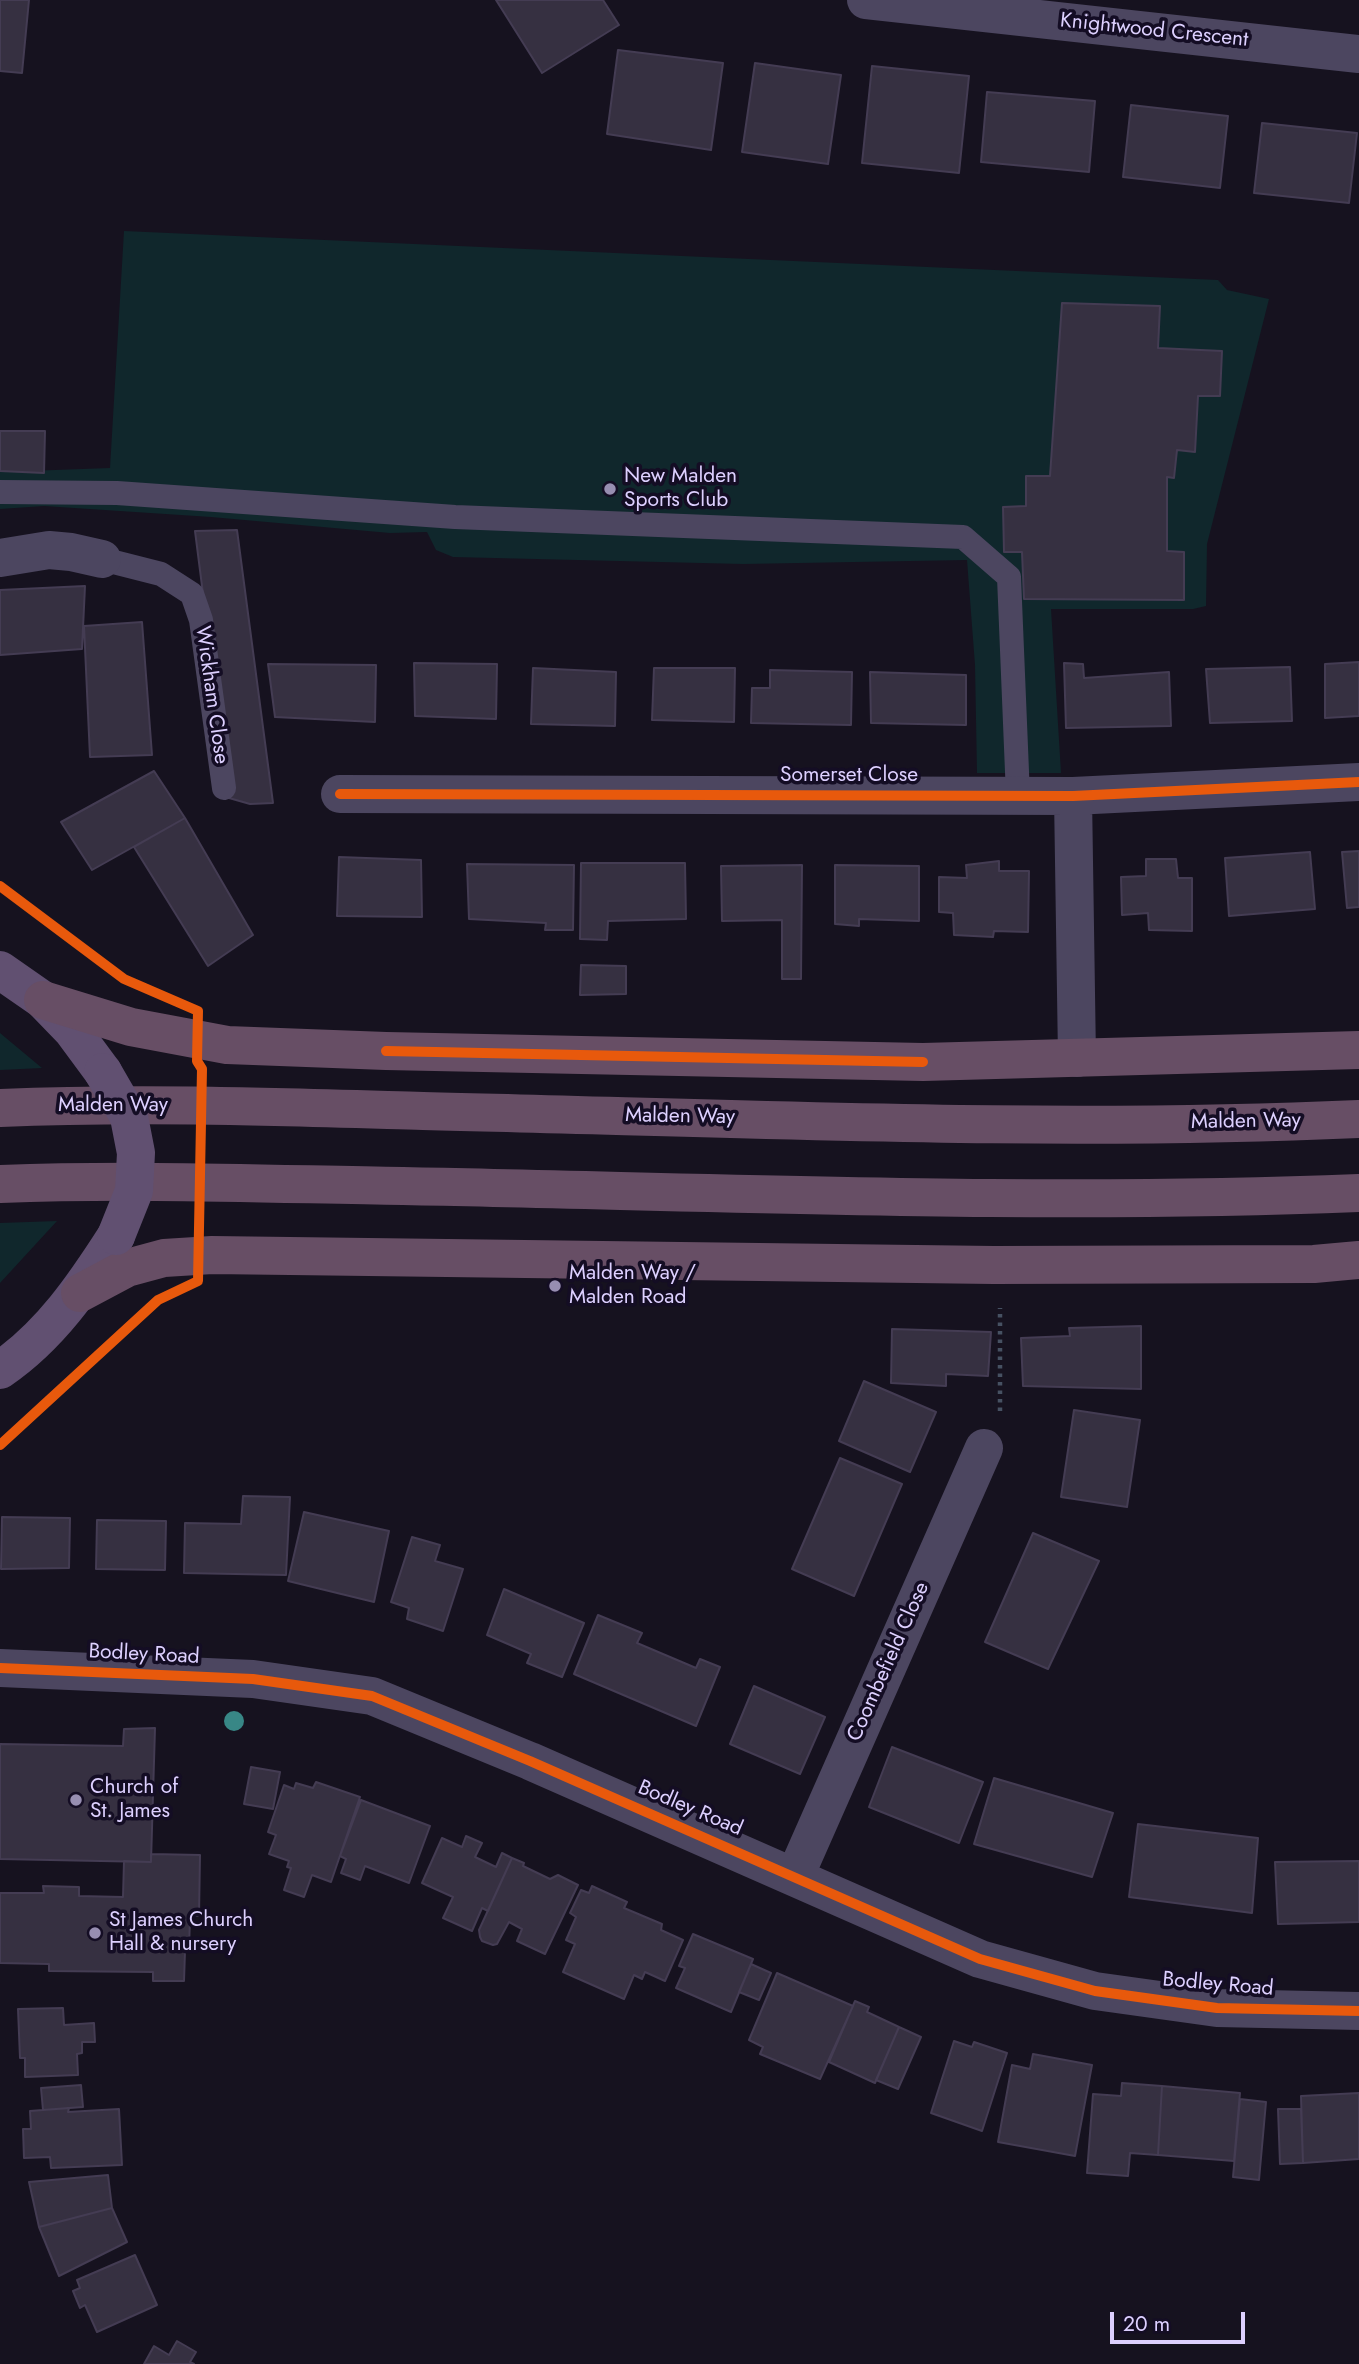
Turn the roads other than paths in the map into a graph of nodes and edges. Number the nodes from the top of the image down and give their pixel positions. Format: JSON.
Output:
{"nodes":[{"id":1,"x":866,"y":0,"type":"edge"},
{"id":2,"x":1359,"y":54,"type":"edge"},
{"id":3,"x":0,"y":492,"type":"edge"},
{"id":4,"x":0,"y":558,"type":"edge"},
{"id":5,"x":102,"y":559,"type":"joint"},
{"id":6,"x":1359,"y":782,"type":"edge"},
{"id":7,"x":224,"y":788,"type":"dead end"},
{"id":8,"x":340,"y":794,"type":"dead end"},
{"id":9,"x":1018,"y":796,"type":"junction"},
{"id":10,"x":1073,"y":796,"type":"junction"},
{"id":11,"x":0,"y":970,"type":"edge"},
{"id":12,"x":43,"y":1000,"type":"junction"},
{"id":13,"x":1359,"y":1050,"type":"edge"},
{"id":14,"x":1077,"y":1058,"type":"junction"},
{"id":15,"x":0,"y":1108,"type":"edge"},
{"id":16,"x":1359,"y":1119,"type":"edge"},
{"id":17,"x":0,"y":1184,"type":"edge"},
{"id":18,"x":1359,"y":1193,"type":"edge"},
{"id":19,"x":1359,"y":1260,"type":"edge"},
{"id":20,"x":79,"y":1293,"type":"junction"},
{"id":21,"x":1,"y":1370,"type":"edge"},
{"id":22,"x":984,"y":1448,"type":"road end"},
{"id":23,"x":0,"y":1668,"type":"edge"},
{"id":24,"x":795,"y":1876,"type":"junction"},
{"id":25,"x":1359,"y":2011,"type":"edge"}],
"edges":[{"from":1,"to":2,"type":"street","name":"Knightwood Crescent"},
{"from":3,"to":9,"type":"lane"},
{"from":4,"to":5,"type":"street","name":"Wickham Close"},
{"from":5,"to":7,"type":"lane","name":"Wickham Close"},
{"from":6,"to":10,"type":"street","name":"Somerset Close"},
{"from":8,"to":9,"type":"street","name":"Somerset Close"},
{"from":9,"to":10,"type":"street","name":"Somerset Close"},
{"from":10,"to":14,"type":"street"},
{"from":11,"to":12,"type":"main road"},
{"from":12,"to":14,"type":"highway"},
{"from":12,"to":20,"type":"main road","bridge":true},
{"from":13,"to":14,"type":"highway"},
{"from":15,"to":16,"type":"highway","name":"Malden Way"},
{"from":17,"to":18,"type":"highway"},
{"from":19,"to":20,"type":"highway"},
{"from":20,"to":21,"type":"main road"},
{"from":22,"to":24,"type":"street","name":"Coombefield Close"},
{"from":23,"to":24,"type":"street","name":"Bodley Road"},
{"from":24,"to":25,"type":"street","name":"Bodley Road"}]}
